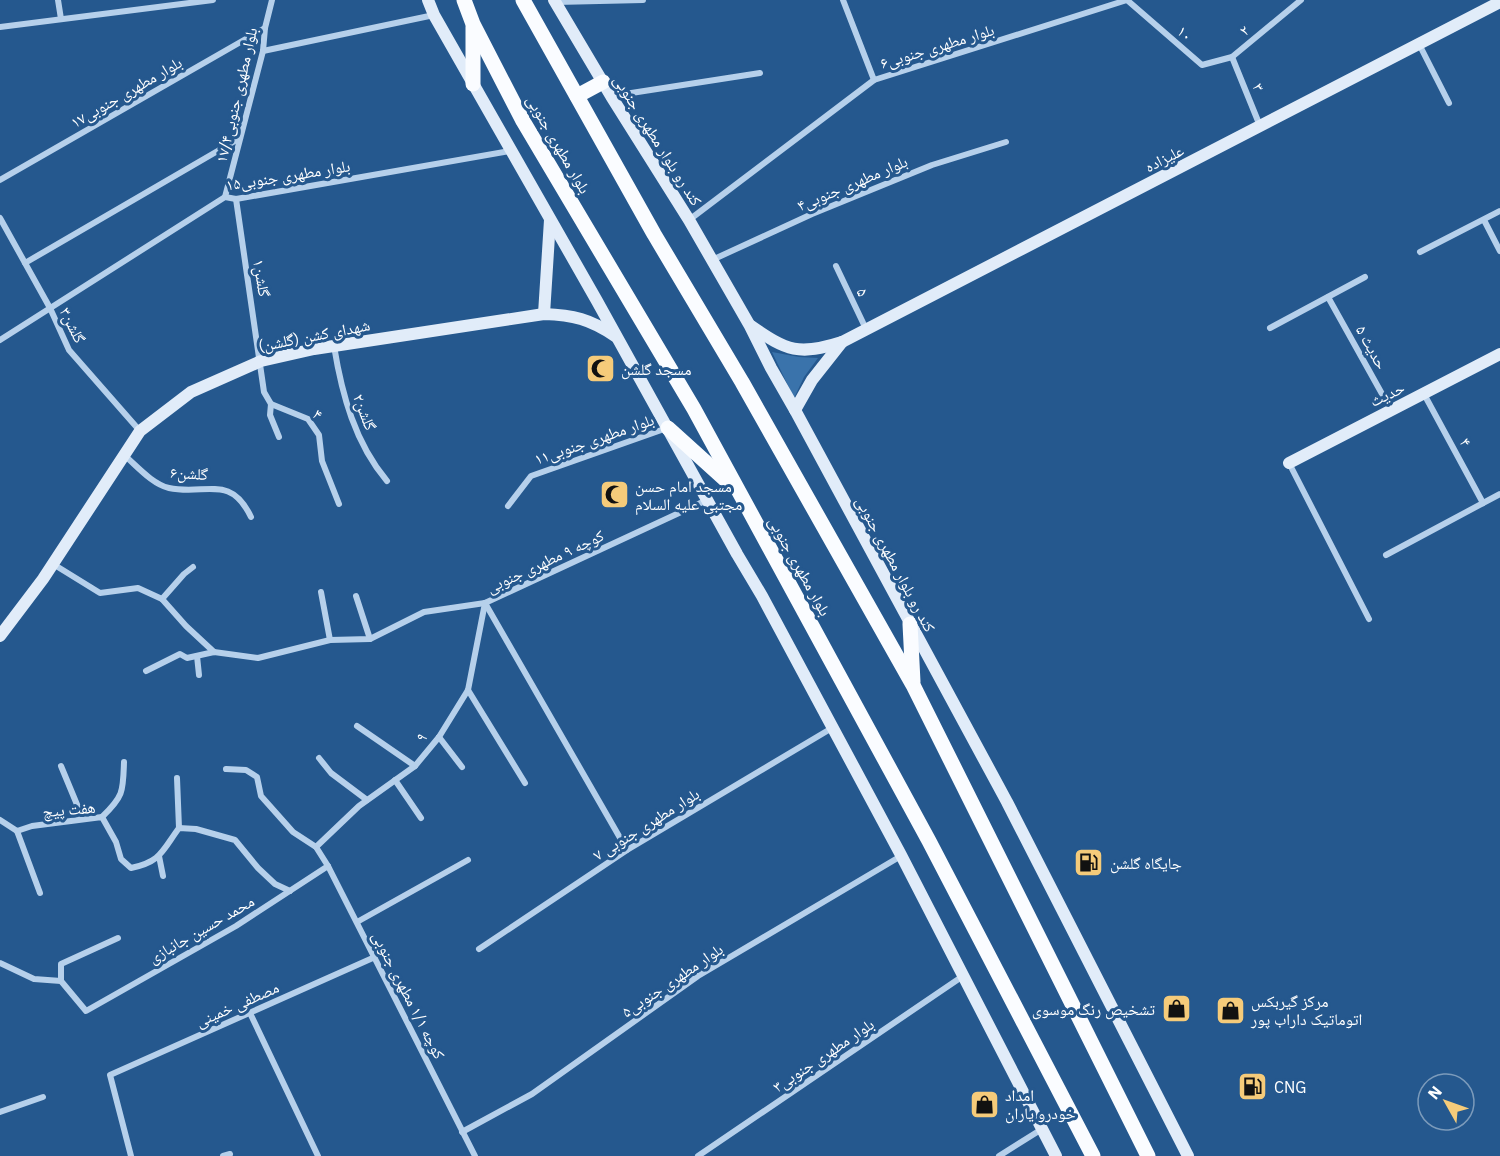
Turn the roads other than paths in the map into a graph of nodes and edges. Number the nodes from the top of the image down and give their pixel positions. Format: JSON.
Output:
{"nodes":[{"id":1,"x":58,"y":0,"type":"edge"},
{"id":2,"x":213,"y":0,"type":"edge"},
{"id":3,"x":272,"y":0,"type":"edge"},
{"id":4,"x":428,"y":0,"type":"edge"},
{"id":5,"x":464,"y":0,"type":"edge"},
{"id":6,"x":523,"y":0,"type":"edge"},
{"id":7,"x":643,"y":0,"type":"edge"},
{"id":8,"x":843,"y":0,"type":"edge"},
{"id":9,"x":1127,"y":0,"type":"edge"},
{"id":10,"x":1301,"y":0,"type":"edge"},
{"id":11,"x":555,"y":1,"type":"edge"},
{"id":12,"x":1500,"y":2,"type":"edge"},
{"id":13,"x":434,"y":15,"type":"junction"},
{"id":14,"x":61,"y":19,"type":"junction"},
{"id":15,"x":474,"y":24,"type":"junction"},
{"id":16,"x":0,"y":27,"type":"edge"},
{"id":17,"x":265,"y":28,"type":"junction"},
{"id":18,"x":1419,"y":45,"type":"junction"},
{"id":19,"x":263,"y":51,"type":"junction"},
{"id":20,"x":1232,"y":57,"type":"junction"},
{"id":21,"x":760,"y":73,"type":"dead end"},
{"id":22,"x":874,"y":80,"type":"junction"},
{"id":23,"x":603,"y":82,"type":"junction"},
{"id":24,"x":473,"y":84,"type":"junction"},
{"id":25,"x":577,"y":96,"type":"junction"},
{"id":26,"x":611,"y":96,"type":"junction"},
{"id":27,"x":1449,"y":103,"type":"dead end"},
{"id":28,"x":1261,"y":126,"type":"junction"},
{"id":29,"x":240,"y":138,"type":"junction"},
{"id":30,"x":1006,"y":142,"type":"dead end"},
{"id":31,"x":510,"y":151,"type":"junction"},
{"id":32,"x":0,"y":180,"type":"edge"},
{"id":33,"x":225,"y":197,"type":"junction"},
{"id":34,"x":236,"y":199,"type":"junction"},
{"id":35,"x":1500,"y":211,"type":"edge"},
{"id":36,"x":0,"y":218,"type":"edge"},
{"id":37,"x":550,"y":220,"type":"junction"},
{"id":38,"x":689,"y":220,"type":"junction"},
{"id":39,"x":1484,"y":220,"type":"junction"},
{"id":40,"x":1500,"y":251,"type":"edge"},
{"id":41,"x":1420,"y":252,"type":"dead end"},
{"id":42,"x":711,"y":260,"type":"junction"},
{"id":43,"x":25,"y":263,"type":"junction"},
{"id":44,"x":836,"y":266,"type":"dead end"},
{"id":45,"x":1365,"y":277,"type":"dead end"},
{"id":46,"x":1328,"y":297,"type":"junction"},
{"id":47,"x":50,"y":308,"type":"junction"},
{"id":48,"x":544,"y":314,"type":"junction"},
{"id":49,"x":750,"y":326,"type":"junction"},
{"id":50,"x":1270,"y":328,"type":"dead end"},
{"id":51,"x":866,"y":330,"type":"junction"},
{"id":52,"x":617,"y":338,"type":"junction"},
{"id":53,"x":0,"y":340,"type":"edge"},
{"id":54,"x":842,"y":342,"type":"junction"},
{"id":55,"x":334,"y":346,"type":"junction"},
{"id":56,"x":1500,"y":354,"type":"edge"},
{"id":57,"x":261,"y":361,"type":"junction"},
{"id":58,"x":1424,"y":394,"type":"junction"},
{"id":59,"x":271,"y":404,"type":"junction"},
{"id":60,"x":795,"y":410,"type":"junction"},
{"id":61,"x":1391,"y":410,"type":"junction"},
{"id":62,"x":668,"y":428,"type":"junction"},
{"id":63,"x":140,"y":431,"type":"junction"},
{"id":64,"x":279,"y":437,"type":"dead end"},
{"id":65,"x":124,"y":455,"type":"junction"},
{"id":66,"x":1289,"y":463,"type":"joint"},
{"id":67,"x":387,"y":481,"type":"dead end"},
{"id":68,"x":739,"y":492,"type":"junction"},
{"id":69,"x":1500,"y":494,"type":"edge"},
{"id":70,"x":707,"y":500,"type":"junction"},
{"id":71,"x":1483,"y":503,"type":"junction"},
{"id":72,"x":339,"y":504,"type":"dead end"},
{"id":73,"x":508,"y":506,"type":"dead end"},
{"id":74,"x":250,"y":517,"type":"dead end"},
{"id":75,"x":1386,"y":555,"type":"dead end"},
{"id":76,"x":53,"y":564,"type":"junction"},
{"id":77,"x":193,"y":567,"type":"dead end"},
{"id":78,"x":321,"y":592,"type":"dead end"},
{"id":79,"x":356,"y":596,"type":"dead end"},
{"id":80,"x":162,"y":599,"type":"junction"},
{"id":81,"x":485,"y":603,"type":"junction"},
{"id":82,"x":1370,"y":619,"type":"dead end"},
{"id":83,"x":910,"y":624,"type":"junction"},
{"id":84,"x":0,"y":636,"type":"edge"},
{"id":85,"x":370,"y":639,"type":"junction"},
{"id":86,"x":330,"y":640,"type":"junction"},
{"id":87,"x":214,"y":652,"type":"junction"},
{"id":88,"x":197,"y":656,"type":"junction"},
{"id":89,"x":146,"y":671,"type":"dead end"},
{"id":90,"x":199,"y":675,"type":"dead end"},
{"id":91,"x":913,"y":685,"type":"junction"},
{"id":92,"x":468,"y":690,"type":"junction"},
{"id":93,"x":357,"y":726,"type":"dead end"},
{"id":94,"x":832,"y":728,"type":"junction"},
{"id":95,"x":439,"y":737,"type":"junction"},
{"id":96,"x":319,"y":758,"type":"dead end"},
{"id":97,"x":124,"y":762,"type":"dead end"},
{"id":98,"x":61,"y":766,"type":"dead end"},
{"id":99,"x":415,"y":766,"type":"junction"},
{"id":100,"x":462,"y":767,"type":"dead end"},
{"id":101,"x":226,"y":769,"type":"dead end"},
{"id":102,"x":177,"y":778,"type":"dead end"},
{"id":103,"x":395,"y":780,"type":"junction"},
{"id":104,"x":525,"y":783,"type":"dead end"},
{"id":105,"x":367,"y":800,"type":"junction"},
{"id":106,"x":102,"y":817,"type":"junction"},
{"id":107,"x":421,"y":818,"type":"dead end"},
{"id":108,"x":83,"y":819,"type":"junction"},
{"id":109,"x":0,"y":820,"type":"edge"},
{"id":110,"x":178,"y":828,"type":"junction"},
{"id":111,"x":17,"y":831,"type":"junction"},
{"id":112,"x":316,"y":847,"type":"junction"},
{"id":113,"x":627,"y":850,"type":"junction"},
{"id":114,"x":901,"y":855,"type":"junction"},
{"id":115,"x":159,"y":856,"type":"junction"},
{"id":116,"x":468,"y":860,"type":"dead end"},
{"id":117,"x":328,"y":866,"type":"junction"},
{"id":118,"x":163,"y":876,"type":"dead end"},
{"id":119,"x":290,"y":891,"type":"junction"},
{"id":120,"x":40,"y":893,"type":"dead end"},
{"id":121,"x":357,"y":922,"type":"junction"},
{"id":122,"x":118,"y":938,"type":"dead end"},
{"id":123,"x":479,"y":949,"type":"dead end"},
{"id":124,"x":375,"y":957,"type":"junction"},
{"id":125,"x":0,"y":963,"type":"edge"},
{"id":126,"x":963,"y":976,"type":"junction"},
{"id":127,"x":61,"y":981,"type":"junction"},
{"id":128,"x":250,"y":1013,"type":"junction"},
{"id":129,"x":43,"y":1097,"type":"dead end"},
{"id":130,"x":0,"y":1112,"type":"edge"},
{"id":131,"x":1042,"y":1130,"type":"junction"},
{"id":132,"x":462,"y":1132,"type":"junction"},
{"id":133,"x":131,"y":1156,"type":"edge"},
{"id":134,"x":318,"y":1156,"type":"edge"},
{"id":135,"x":475,"y":1156,"type":"edge"},
{"id":136,"x":698,"y":1156,"type":"edge"},
{"id":137,"x":999,"y":1156,"type":"edge"},
{"id":138,"x":1056,"y":1156,"type":"edge"},
{"id":139,"x":1093,"y":1156,"type":"edge"},
{"id":140,"x":1148,"y":1156,"type":"edge"},
{"id":141,"x":1188,"y":1156,"type":"edge"}],
"edges":[{"from":1,"to":14,"type":"street"},
{"from":2,"to":14,"type":"street"},
{"from":3,"to":17,"type":"street","name":"بلوار مطهری جنوبی۱۷/۴"},
{"from":4,"to":13,"type":"main road"},
{"from":5,"to":15,"type":"main road","name":"بلوار مطهری جنوبی"},
{"from":6,"to":25,"type":"main road"},
{"from":7,"to":11,"type":"street"},
{"from":8,"to":22,"type":"street"},
{"from":9,"to":20,"type":"street","name":"۱۰"},
{"from":9,"to":22,"type":"street","name":"بلوار مطهری جنوبی۶"},
{"from":10,"to":20,"type":"street","name":"۲"},
{"from":11,"to":23,"type":"main road","name":"کند رو بلوار مطهری جنوبی"},
{"from":12,"to":18,"type":"main road","name":"علیزاده"},
{"from":13,"to":19,"type":"street"},
{"from":13,"to":24,"type":"main road"},
{"from":14,"to":16,"type":"street"},
{"from":15,"to":24,"type":"main road"},
{"from":15,"to":68,"type":"main road","name":"بلوار مطهری جنوبی"},
{"from":17,"to":19,"type":"street","name":"بلوار مطهری جنوبی۱۷/۴"},
{"from":17,"to":32,"type":"street","name":"بلوار مطهری جنوبی۱۷"},
{"from":18,"to":27,"type":"street"},
{"from":18,"to":28,"type":"main road","name":"علیزاده"},
{"from":19,"to":29,"type":"street","name":"بلوار مطهری جنوبی۱۷/۴"},
{"from":20,"to":28,"type":"street","name":"۳"},
{"from":21,"to":26,"type":"street"},
{"from":22,"to":38,"type":"street","name":"بلوار مطهری جنوبی۶"},
{"from":23,"to":25,"type":"main road"},
{"from":23,"to":26,"type":"main road","name":"کند رو بلوار مطهری جنوبی"},
{"from":24,"to":31,"type":"main road"},
{"from":25,"to":91,"type":"main road"},
{"from":26,"to":38,"type":"main road","name":"کند رو بلوار مطهری جنوبی"},
{"from":28,"to":51,"type":"main road","name":"علیزاده"},
{"from":29,"to":33,"type":"street","name":"بلوار مطهری جنوبی۱۷/۴"},
{"from":29,"to":43,"type":"street"},
{"from":30,"to":42,"type":"street","name":"بلوار مطهری جنوبی۴"},
{"from":31,"to":34,"type":"street","name":"بلوار مطهری جنوبی۱۵"},
{"from":31,"to":37,"type":"main road"},
{"from":33,"to":34,"type":"street","name":"بلوار مطهری جنوبی۱۵"},
{"from":33,"to":47,"type":"street","name":"بلوار مطهری جنوبی۱۵"},
{"from":34,"to":57,"type":"street","name":"گلشن۱"},
{"from":35,"to":39,"type":"street"},
{"from":36,"to":43,"type":"street","name":"گلشن۳"},
{"from":37,"to":48,"type":"main road"},
{"from":37,"to":52,"type":"main road"},
{"from":38,"to":42,"type":"main road","name":"کند رو بلوار مطهری جنوبی"},
{"from":39,"to":40,"type":"street"},
{"from":39,"to":41,"type":"street"},
{"from":42,"to":49,"type":"main road","name":"کند رو بلوار مطهری جنوبی"},
{"from":43,"to":47,"type":"street","name":"گلشن۳"},
{"from":44,"to":51,"type":"street","name":"۵"},
{"from":45,"to":46,"type":"street"},
{"from":46,"to":50,"type":"street"},
{"from":46,"to":61,"type":"street","name":"حدیث ۵"},
{"from":47,"to":53,"type":"street","name":"بلوار مطهری جنوبی۱۵"},
{"from":47,"to":63,"type":"street","name":"گلشن۳"},
{"from":48,"to":52,"type":"main road","name":"شهدای کشن (گلشن)"},
{"from":48,"to":55,"type":"main road","name":"شهدای کشن (گلشن)"},
{"from":49,"to":54,"type":"main road","name":"علیزاده"},
{"from":49,"to":60,"type":"main road","name":"کند رو بلوار مطهری جنوبی"},
{"from":51,"to":54,"type":"main road","name":"علیزاده"},
{"from":52,"to":62,"type":"main road"},
{"from":54,"to":60,"type":"main road","name":"علیزاده"},
{"from":55,"to":57,"type":"main road","name":"شهدای کشن (گلشن)"},
{"from":55,"to":67,"type":"street","name":"گلشن۲"},
{"from":56,"to":58,"type":"main road","name":"حدیث"},
{"from":57,"to":59,"type":"street"},
{"from":57,"to":63,"type":"main road","name":"شهدای کشن (گلشن)"},
{"from":58,"to":61,"type":"main road","name":"حدیث"},
{"from":58,"to":71,"type":"street","name":"۴"},
{"from":59,"to":64,"type":"street"},
{"from":59,"to":72,"type":"street","name":"۴"},
{"from":60,"to":83,"type":"main road","name":"کند رو بلوار مطهری جنوبی"},
{"from":61,"to":66,"type":"main road","name":"حدیث"},
{"from":62,"to":68,"type":"main road"},
{"from":62,"to":70,"type":"main road"},
{"from":62,"to":73,"type":"street","name":"بلوار مطهری جنوبی۱۱"},
{"from":63,"to":65,"type":"main road","name":"شهدای کشن (گلشن)"},
{"from":65,"to":74,"type":"street","name":"گلشن۶"},
{"from":65,"to":76,"type":"main road","name":"شهدای کشن (گلشن)"},
{"from":66,"to":82,"type":"street"},
{"from":68,"to":139,"type":"main road","name":"بلوار مطهری جنوبی"},
{"from":69,"to":71,"type":"street"},
{"from":70,"to":81,"type":"street","name":"کوچه ۹ مطهری جنوبی"},
{"from":70,"to":94,"type":"main road"},
{"from":71,"to":75,"type":"street"},
{"from":76,"to":80,"type":"street"},
{"from":76,"to":84,"type":"main road","name":"شهدای کشن (گلشن)"},
{"from":77,"to":80,"type":"street"},
{"from":78,"to":86,"type":"street"},
{"from":79,"to":85,"type":"street"},
{"from":80,"to":87,"type":"street"},
{"from":81,"to":85,"type":"street","name":"کوچه ۹ مطهری جنوبی"},
{"from":81,"to":92,"type":"street","name":"۹"},
{"from":81,"to":113,"type":"street"},
{"from":83,"to":91,"type":"main road"},
{"from":83,"to":141,"type":"main road","name":"کند رو بلوار مطهری جنوبی"},
{"from":85,"to":86,"type":"street","name":"کوچه ۹ مطهری جنوبی"},
{"from":86,"to":87,"type":"street","name":"کوچه ۹ مطهری جنوبی"},
{"from":87,"to":88,"type":"street","name":"کوچه ۹ مطهری جنوبی"},
{"from":88,"to":89,"type":"street","name":"کوچه ۹ مطهری جنوبی"},
{"from":88,"to":90,"type":"street"},
{"from":91,"to":140,"type":"main road"},
{"from":92,"to":95,"type":"street","name":"۹"},
{"from":92,"to":104,"type":"street"},
{"from":93,"to":99,"type":"street"},
{"from":94,"to":113,"type":"street","name":"۷ بلوار مطهری جنوبی"},
{"from":94,"to":114,"type":"main road"},
{"from":95,"to":99,"type":"street","name":"۹"},
{"from":95,"to":100,"type":"street"},
{"from":96,"to":105,"type":"street"},
{"from":97,"to":106,"type":"street"},
{"from":98,"to":108,"type":"street"},
{"from":99,"to":103,"type":"street","name":"۹"},
{"from":101,"to":112,"type":"street"},
{"from":102,"to":110,"type":"street"},
{"from":103,"to":105,"type":"street","name":"۹"},
{"from":103,"to":107,"type":"street"},
{"from":105,"to":112,"type":"street","name":"۹"},
{"from":106,"to":108,"type":"street","name":"هفت پیچ"},
{"from":106,"to":115,"type":"street","name":"هفت پیچ"},
{"from":108,"to":111,"type":"street","name":"هفت پیچ"},
{"from":109,"to":111,"type":"street"},
{"from":110,"to":115,"type":"street"},
{"from":110,"to":119,"type":"street"},
{"from":111,"to":120,"type":"street"},
{"from":112,"to":117,"type":"street","name":"کوچه ۱/۱ مطهری جنوبی"},
{"from":113,"to":123,"type":"street","name":"۷ بلوار مطهری جنوبی"},
{"from":114,"to":126,"type":"main road"},
{"from":114,"to":132,"type":"street","name":"۵بلوار مطهری جنوبی"},
{"from":115,"to":118,"type":"street"},
{"from":116,"to":121,"type":"street"},
{"from":117,"to":119,"type":"street","name":"محمد حسین جانبازی"},
{"from":117,"to":121,"type":"street","name":"کوچه ۱/۱ مطهری جنوبی"},
{"from":119,"to":127,"type":"street","name":"محمد حسین جانبازی"},
{"from":121,"to":124,"type":"street","name":"کوچه ۱/۱ مطهری جنوبی"},
{"from":122,"to":127,"type":"street"},
{"from":124,"to":128,"type":"street","name":"مصطفی خمینی"},
{"from":124,"to":132,"type":"street","name":"کوچه ۱/۱ مطهری جنوبی"},
{"from":125,"to":127,"type":"street"},
{"from":126,"to":131,"type":"main road"},
{"from":126,"to":136,"type":"street","name":"بلوار مطهری جنوبی۳"},
{"from":128,"to":133,"type":"street","name":"مصطفی خمینی"},
{"from":128,"to":134,"type":"street"},
{"from":129,"to":130,"type":"street"},
{"from":131,"to":137,"type":"street"},
{"from":131,"to":138,"type":"main road"},
{"from":132,"to":135,"type":"street","name":"کوچه ۱/۱ مطهری جنوبی"}]}
